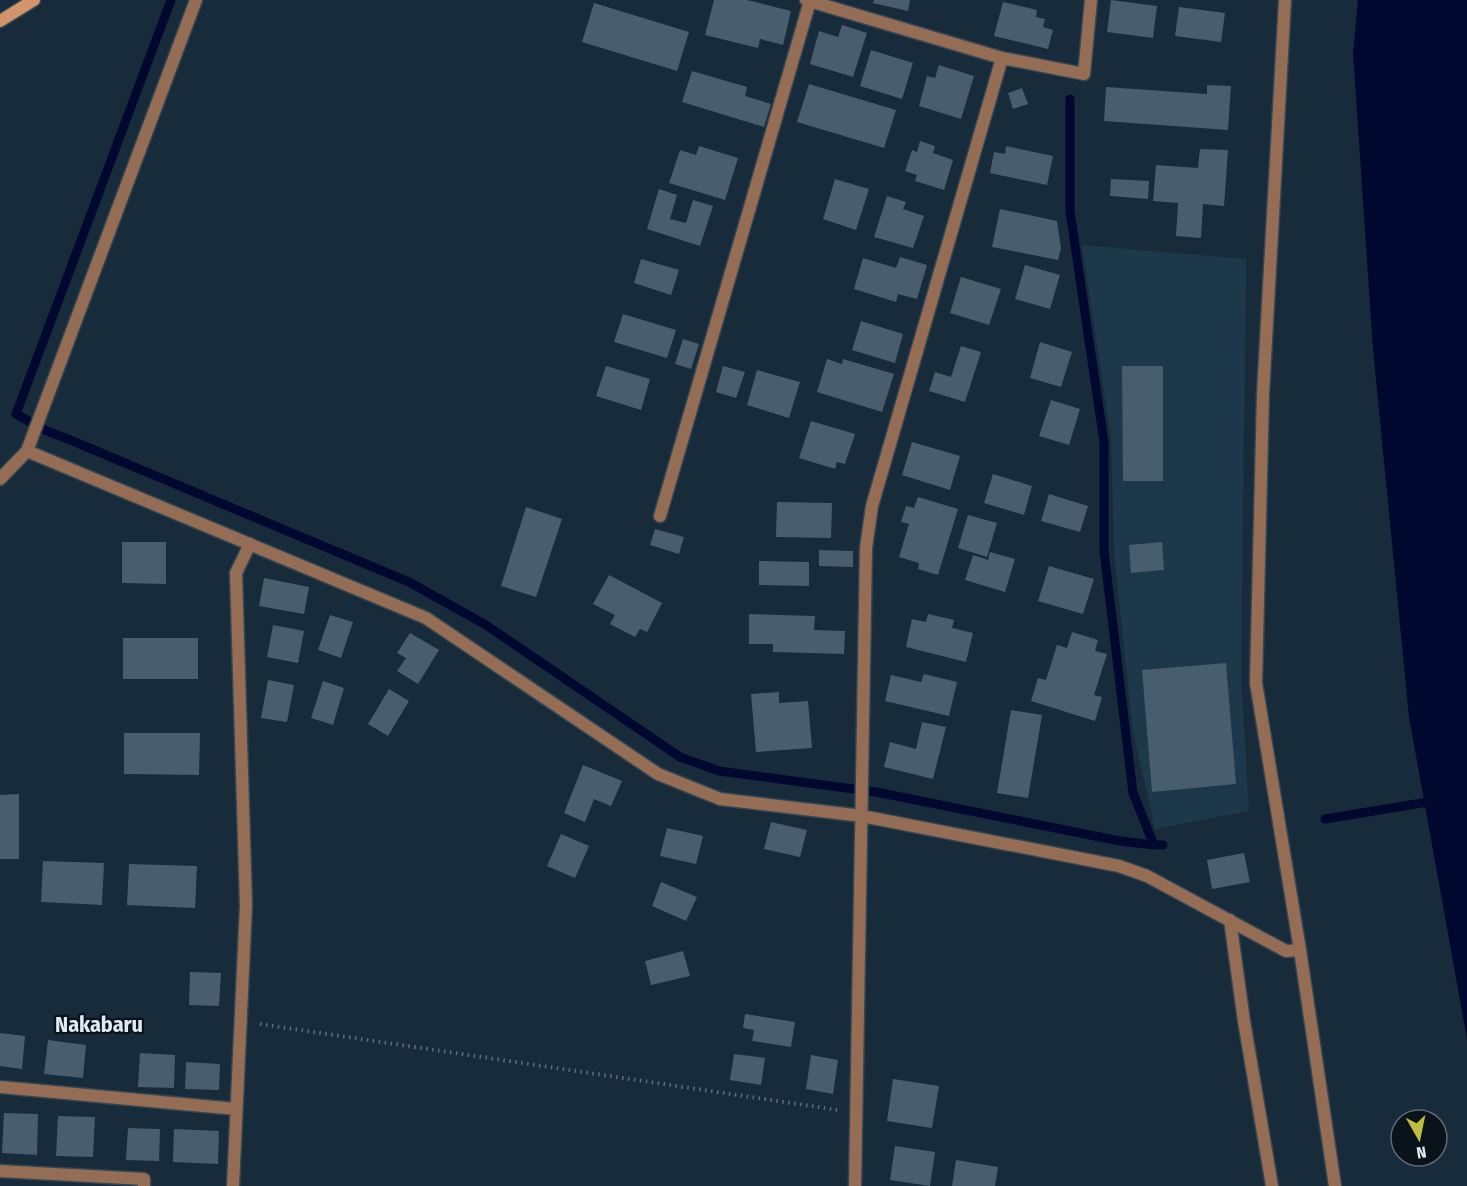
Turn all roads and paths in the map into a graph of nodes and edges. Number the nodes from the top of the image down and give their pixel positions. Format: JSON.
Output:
{"nodes":[{"id":1,"x":34,"y":0,"type":"edge"},
{"id":2,"x":196,"y":0,"type":"edge"},
{"id":3,"x":1091,"y":0,"type":"edge"},
{"id":4,"x":1285,"y":0,"type":"edge"},
{"id":5,"x":808,"y":1,"type":"edge"},
{"id":6,"x":0,"y":21,"type":"edge"},
{"id":7,"x":1002,"y":58,"type":"junction"},
{"id":8,"x":29,"y":448,"type":"junction"},
{"id":9,"x":0,"y":479,"type":"edge"},
{"id":10,"x":660,"y":516,"type":"dead end"},
{"id":11,"x":250,"y":544,"type":"junction"},
{"id":12,"x":862,"y":816,"type":"junction"},
{"id":13,"x":1230,"y":920,"type":"junction"},
{"id":14,"x":1300,"y":950,"type":"junction"},
{"id":15,"x":241,"y":1021,"type":"junction"},
{"id":16,"x":0,"y":1088,"type":"edge"},
{"id":17,"x":236,"y":1109,"type":"junction"},
{"id":18,"x":856,"y":1112,"type":"junction"},
{"id":19,"x":0,"y":1172,"type":"edge"},
{"id":20,"x":144,"y":1186,"type":"edge"},
{"id":21,"x":233,"y":1186,"type":"edge"},
{"id":22,"x":855,"y":1186,"type":"edge"},
{"id":23,"x":1272,"y":1186,"type":"edge"},
{"id":24,"x":1335,"y":1186,"type":"edge"}],
"edges":[{"from":1,"to":6,"type":"street"},
{"from":2,"to":8,"type":"street"},
{"from":3,"to":7,"type":"street"},
{"from":4,"to":14,"type":"street"},
{"from":5,"to":7,"type":"street"},
{"from":5,"to":10,"type":"street"},
{"from":7,"to":12,"type":"street"},
{"from":8,"to":9,"type":"street"},
{"from":8,"to":11,"type":"street"},
{"from":11,"to":12,"type":"street"},
{"from":11,"to":15,"type":"street"},
{"from":12,"to":13,"type":"street"},
{"from":12,"to":18,"type":"street"},
{"from":13,"to":14,"type":"street"},
{"from":13,"to":23,"type":"street"},
{"from":14,"to":24,"type":"street"},
{"from":15,"to":17,"type":"street"},
{"from":15,"to":18,"type":"path"},
{"from":16,"to":17,"type":"street"},
{"from":17,"to":21,"type":"street"},
{"from":18,"to":22,"type":"street"},
{"from":19,"to":20,"type":"street"}]}
